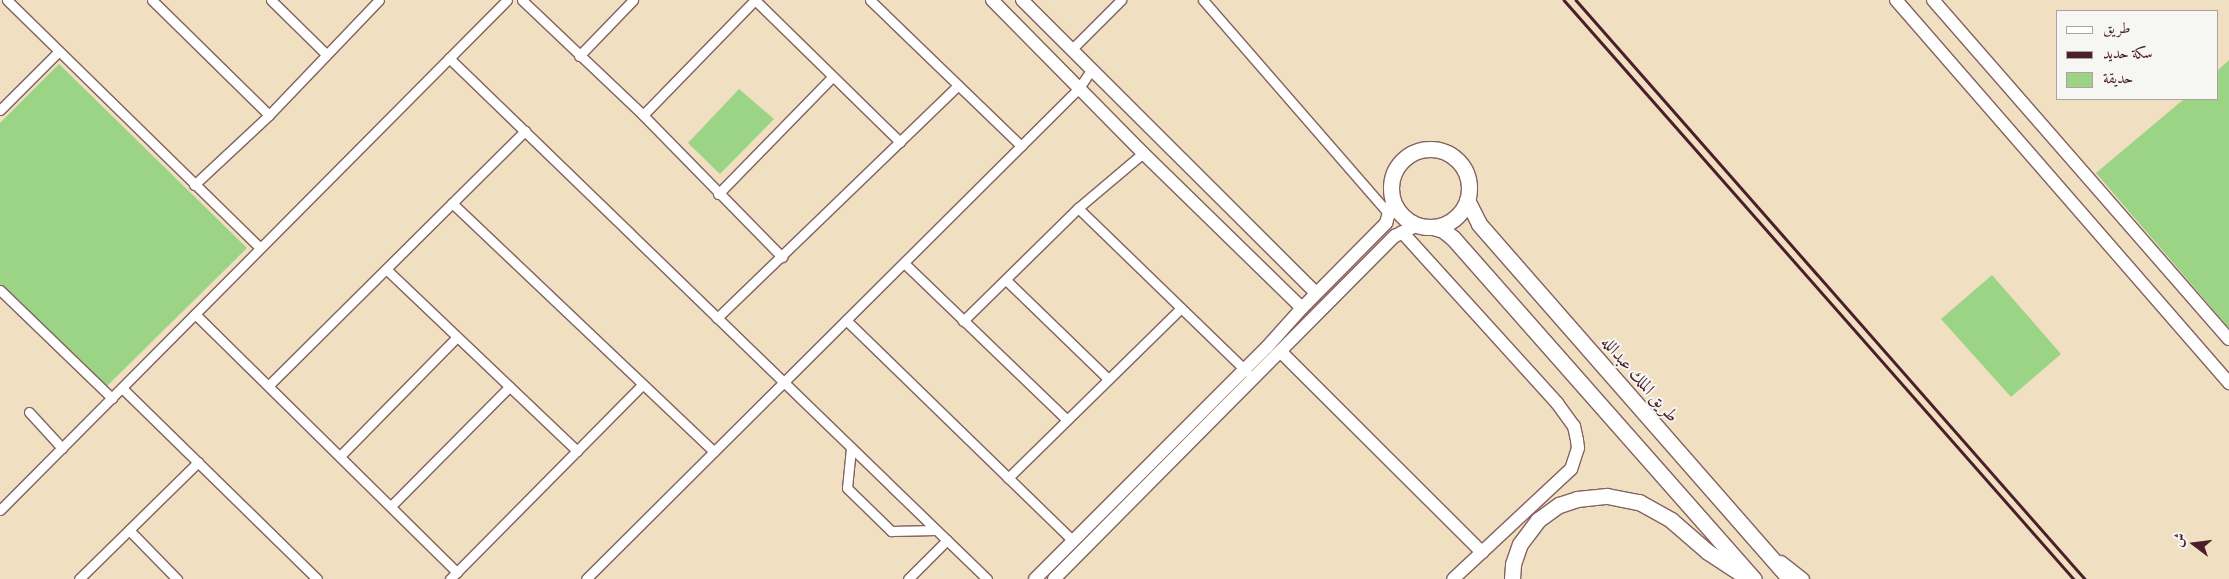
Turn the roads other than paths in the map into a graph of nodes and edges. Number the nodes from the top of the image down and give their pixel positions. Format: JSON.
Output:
{"nodes":[{"id":1,"x":7,"y":0,"type":"edge"},
{"id":2,"x":152,"y":0,"type":"edge"},
{"id":3,"x":271,"y":0,"type":"edge"},
{"id":4,"x":379,"y":0,"type":"edge"},
{"id":5,"x":507,"y":0,"type":"edge"},
{"id":6,"x":522,"y":0,"type":"edge"},
{"id":7,"x":633,"y":0,"type":"edge"},
{"id":8,"x":755,"y":0,"type":"edge"},
{"id":9,"x":870,"y":0,"type":"edge"},
{"id":10,"x":992,"y":0,"type":"edge"},
{"id":11,"x":1022,"y":0,"type":"edge"},
{"id":12,"x":1121,"y":0,"type":"edge"},
{"id":13,"x":1203,"y":0,"type":"edge"},
{"id":14,"x":1896,"y":0,"type":"edge"},
{"id":15,"x":1933,"y":0,"type":"edge"},
{"id":16,"x":1072,"y":50,"type":"junction"},
{"id":17,"x":59,"y":51,"type":"junction"},
{"id":18,"x":326,"y":54,"type":"junction"},
{"id":19,"x":579,"y":56,"type":"junction"},
{"id":20,"x":450,"y":58,"type":"junction"},
{"id":21,"x":1091,"y":70,"type":"junction"},
{"id":22,"x":832,"y":77,"type":"junction"},
{"id":23,"x":958,"y":85,"type":"junction"},
{"id":24,"x":1079,"y":88,"type":"junction"},
{"id":25,"x":0,"y":110,"type":"edge"},
{"id":26,"x":269,"y":115,"type":"junction"},
{"id":27,"x":643,"y":115,"type":"junction"},
{"id":28,"x":525,"y":131,"type":"junction"},
{"id":29,"x":900,"y":142,"type":"junction"},
{"id":30,"x":1021,"y":146,"type":"junction"},
{"id":31,"x":1143,"y":153,"type":"junction"},
{"id":32,"x":194,"y":185,"type":"junction"},
{"id":33,"x":718,"y":194,"type":"junction"},
{"id":34,"x":1393,"y":198,"type":"junction"},
{"id":35,"x":1467,"y":200,"type":"junction"},
{"id":36,"x":452,"y":203,"type":"junction"},
{"id":37,"x":1078,"y":208,"type":"junction"},
{"id":38,"x":1390,"y":215,"type":"junction"},
{"id":39,"x":1426,"y":226,"type":"junction"},
{"id":40,"x":1402,"y":232,"type":"junction"},
{"id":41,"x":260,"y":248,"type":"junction"},
{"id":42,"x":782,"y":257,"type":"junction"},
{"id":43,"x":904,"y":263,"type":"junction"},
{"id":44,"x":386,"y":269,"type":"junction"},
{"id":45,"x":1006,"y":280,"type":"junction"},
{"id":46,"x":0,"y":290,"type":"edge"},
{"id":47,"x":1316,"y":293,"type":"junction"},
{"id":48,"x":1302,"y":308,"type":"junction"},
{"id":49,"x":1180,"y":309,"type":"junction"},
{"id":50,"x":195,"y":314,"type":"junction"},
{"id":51,"x":717,"y":318,"type":"junction"},
{"id":52,"x":846,"y":320,"type":"junction"},
{"id":53,"x":963,"y":321,"type":"junction"},
{"id":54,"x":457,"y":337,"type":"junction"},
{"id":55,"x":2229,"y":339,"type":"edge"},
{"id":56,"x":1282,"y":352,"type":"junction"},
{"id":57,"x":1244,"y":370,"type":"junction"},
{"id":58,"x":1108,"y":379,"type":"junction"},
{"id":59,"x":1254,"y":380,"type":"junction"},
{"id":60,"x":783,"y":382,"type":"junction"},
{"id":61,"x":2229,"y":383,"type":"edge"},
{"id":62,"x":269,"y":385,"type":"junction"},
{"id":63,"x":642,"y":386,"type":"junction"},
{"id":64,"x":509,"y":387,"type":"junction"},
{"id":65,"x":122,"y":388,"type":"junction"},
{"id":66,"x":112,"y":398,"type":"junction"},
{"id":67,"x":29,"y":412,"type":"dead end"},
{"id":68,"x":1067,"y":420,"type":"junction"},
{"id":69,"x":62,"y":448,"type":"junction"},
{"id":70,"x":851,"y":448,"type":"junction"},
{"id":71,"x":577,"y":451,"type":"junction"},
{"id":72,"x":714,"y":452,"type":"junction"},
{"id":73,"x":340,"y":456,"type":"junction"},
{"id":74,"x":198,"y":462,"type":"junction"},
{"id":75,"x":1008,"y":478,"type":"junction"},
{"id":76,"x":392,"y":506,"type":"junction"},
{"id":77,"x":0,"y":510,"type":"edge"},
{"id":78,"x":129,"y":530,"type":"junction"},
{"id":79,"x":936,"y":530,"type":"junction"},
{"id":80,"x":947,"y":540,"type":"junction"},
{"id":81,"x":1073,"y":541,"type":"junction"},
{"id":82,"x":1765,"y":550,"type":"junction"},
{"id":83,"x":1482,"y":552,"type":"junction"},
{"id":84,"x":457,"y":572,"type":"junction"},
{"id":85,"x":79,"y":579,"type":"edge"},
{"id":86,"x":178,"y":579,"type":"edge"},
{"id":87,"x":317,"y":579,"type":"edge"},
{"id":88,"x":450,"y":579,"type":"edge"},
{"id":89,"x":586,"y":579,"type":"edge"},
{"id":90,"x":908,"y":579,"type":"edge"},
{"id":91,"x":987,"y":579,"type":"edge"},
{"id":92,"x":1035,"y":579,"type":"edge"},
{"id":93,"x":1054,"y":579,"type":"edge"},
{"id":94,"x":1453,"y":579,"type":"edge"},
{"id":95,"x":1512,"y":579,"type":"edge"},
{"id":96,"x":1749,"y":579,"type":"edge"},
{"id":97,"x":1754,"y":579,"type":"edge"},
{"id":98,"x":1790,"y":579,"type":"edge"},
{"id":99,"x":1802,"y":579,"type":"edge"}],
"edges":[{"from":1,"to":17,"type":"street"},
{"from":2,"to":26,"type":"street"},
{"from":3,"to":18,"type":"street"},
{"from":4,"to":18,"type":"street"},
{"from":5,"to":20,"type":"street"},
{"from":6,"to":19,"type":"street"},
{"from":7,"to":19,"type":"street"},
{"from":8,"to":22,"type":"street"},
{"from":8,"to":27,"type":"street"},
{"from":9,"to":23,"type":"street"},
{"from":10,"to":24,"type":"street"},
{"from":11,"to":16,"type":"street"},
{"from":12,"to":16,"type":"street"},
{"from":13,"to":38,"type":"street"},
{"from":14,"to":61,"type":"street"},
{"from":15,"to":55,"type":"street"},
{"from":16,"to":21,"type":"street"},
{"from":17,"to":25,"type":"street"},
{"from":17,"to":32,"type":"street"},
{"from":18,"to":26,"type":"street"},
{"from":19,"to":27,"type":"street"},
{"from":20,"to":28,"type":"street"},
{"from":20,"to":41,"type":"street"},
{"from":21,"to":24,"type":"street"},
{"from":21,"to":47,"type":"street"},
{"from":22,"to":29,"type":"street"},
{"from":22,"to":33,"type":"street"},
{"from":23,"to":29,"type":"street"},
{"from":23,"to":30,"type":"street"},
{"from":24,"to":30,"type":"street"},
{"from":24,"to":31,"type":"street"},
{"from":26,"to":32,"type":"street"},
{"from":27,"to":33,"type":"street"},
{"from":28,"to":36,"type":"street"},
{"from":28,"to":51,"type":"street"},
{"from":29,"to":42,"type":"street"},
{"from":30,"to":43,"type":"street"},
{"from":31,"to":37,"type":"street"},
{"from":31,"to":48,"type":"street"},
{"from":32,"to":41,"type":"street"},
{"from":33,"to":42,"type":"street"},
{"from":34,"to":35,"type":"highway"},
{"from":34,"to":38,"type":"street"},
{"from":34,"to":39,"type":"highway"},
{"from":35,"to":39,"type":"highway"},
{"from":35,"to":82,"type":"highway","name":"طريق الملك عبدالله"},
{"from":36,"to":44,"type":"street"},
{"from":36,"to":63,"type":"street"},
{"from":37,"to":45,"type":"street"},
{"from":37,"to":49,"type":"street"},
{"from":38,"to":47,"type":"street"},
{"from":39,"to":40,"type":"street"},
{"from":39,"to":97,"type":"highway"},
{"from":40,"to":56,"type":"street"},
{"from":40,"to":83,"type":"street"},
{"from":41,"to":50,"type":"street"},
{"from":42,"to":51,"type":"street"},
{"from":43,"to":52,"type":"street"},
{"from":43,"to":53,"type":"street"},
{"from":44,"to":54,"type":"street"},
{"from":44,"to":62,"type":"street"},
{"from":45,"to":53,"type":"street"},
{"from":45,"to":58,"type":"street"},
{"from":46,"to":66,"type":"street"},
{"from":47,"to":48,"type":"street"},
{"from":48,"to":57,"type":"street"},
{"from":49,"to":57,"type":"street"},
{"from":49,"to":58,"type":"street"},
{"from":50,"to":62,"type":"street"},
{"from":50,"to":65,"type":"street"},
{"from":51,"to":60,"type":"street"},
{"from":52,"to":60,"type":"street"},
{"from":52,"to":75,"type":"street"},
{"from":53,"to":68,"type":"street"},
{"from":54,"to":64,"type":"street"},
{"from":54,"to":73,"type":"street"},
{"from":56,"to":59,"type":"street"},
{"from":56,"to":83,"type":"street"},
{"from":57,"to":59,"type":"street"},
{"from":57,"to":81,"type":"street"},
{"from":58,"to":68,"type":"street"},
{"from":59,"to":93,"type":"street"},
{"from":60,"to":70,"type":"street"},
{"from":60,"to":72,"type":"street"},
{"from":62,"to":73,"type":"street"},
{"from":63,"to":71,"type":"street"},
{"from":63,"to":72,"type":"street"},
{"from":64,"to":71,"type":"street"},
{"from":64,"to":76,"type":"street"},
{"from":65,"to":66,"type":"street"},
{"from":65,"to":74,"type":"street"},
{"from":66,"to":69,"type":"street"},
{"from":67,"to":69,"type":"street"},
{"from":68,"to":75,"type":"street"},
{"from":69,"to":77,"type":"street"},
{"from":70,"to":79,"type":"street"},
{"from":70,"to":79,"type":"street"},
{"from":71,"to":84,"type":"street"},
{"from":72,"to":89,"type":"street"},
{"from":73,"to":76,"type":"street"},
{"from":74,"to":78,"type":"street"},
{"from":74,"to":87,"type":"street"},
{"from":75,"to":81,"type":"street"},
{"from":76,"to":84,"type":"street"},
{"from":78,"to":85,"type":"street"},
{"from":78,"to":86,"type":"street"},
{"from":79,"to":80,"type":"street"},
{"from":80,"to":90,"type":"street"},
{"from":80,"to":91,"type":"street"},
{"from":81,"to":92,"type":"street"},
{"from":82,"to":98,"type":"highway","name":"طريق الملك عبدالله"},
{"from":82,"to":99,"type":"street"},
{"from":83,"to":94,"type":"street"},
{"from":84,"to":88,"type":"street"},
{"from":95,"to":96,"type":"highway"}]}
